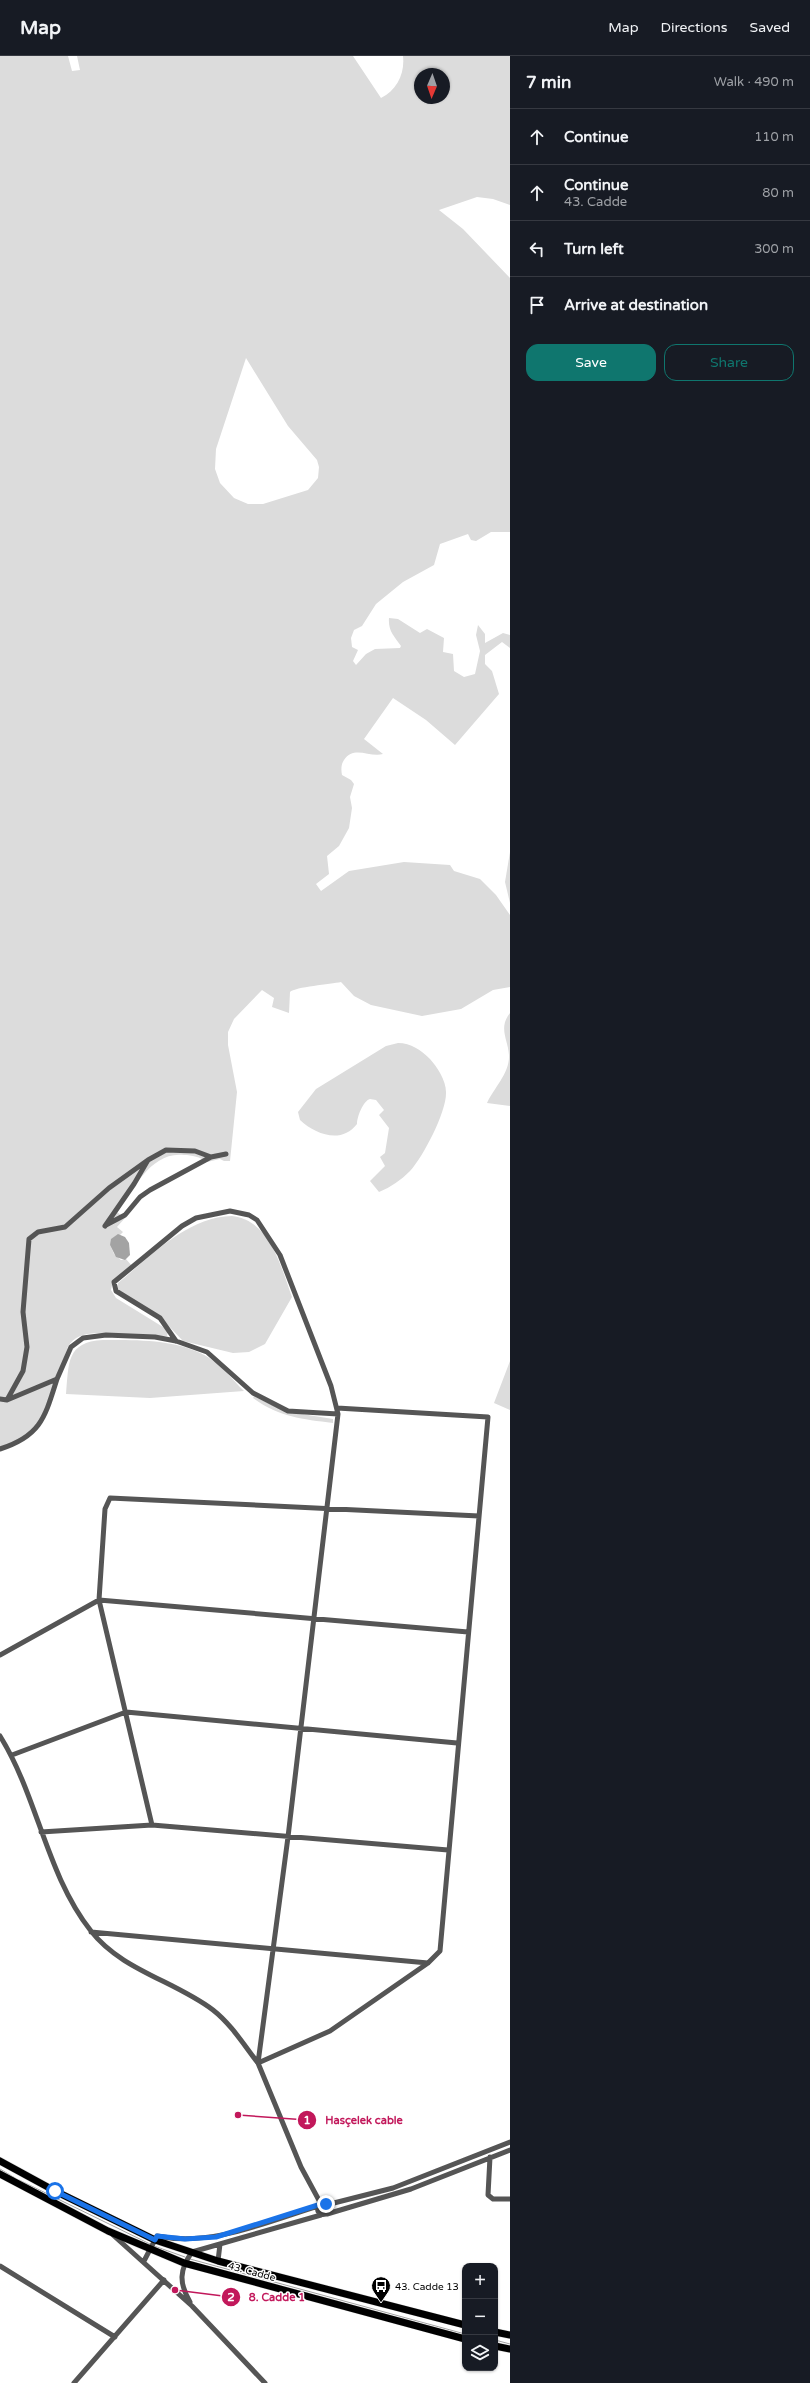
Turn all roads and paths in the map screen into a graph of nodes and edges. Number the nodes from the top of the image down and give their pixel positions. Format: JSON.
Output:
{"nodes":[{"id":1,"x":226,"y":1154,"type":"dead end"},
{"id":2,"x":210,"y":1157,"type":"junction"},
{"id":3,"x":148,"y":1160,"type":"junction"},
{"id":4,"x":176,"y":1341,"type":"junction"},
{"id":5,"x":57,"y":1379,"type":"junction"},
{"id":6,"x":0,"y":1399,"type":"edge"},
{"id":7,"x":7,"y":1400,"type":"junction"},
{"id":8,"x":337,"y":1408,"type":"junction"},
{"id":9,"x":338,"y":1414,"type":"junction"},
{"id":10,"x":0,"y":1449,"type":"edge"},
{"id":11,"x":328,"y":1509,"type":"junction"},
{"id":12,"x":479,"y":1516,"type":"junction"},
{"id":13,"x":99,"y":1600,"type":"junction"},
{"id":14,"x":313,"y":1619,"type":"junction"},
{"id":15,"x":468,"y":1632,"type":"junction"},
{"id":16,"x":0,"y":1655,"type":"edge"},
{"id":17,"x":126,"y":1712,"type":"junction"},
{"id":18,"x":300,"y":1728,"type":"junction"},
{"id":19,"x":0,"y":1736,"type":"edge"},
{"id":20,"x":457,"y":1743,"type":"junction"},
{"id":21,"x":12,"y":1756,"type":"junction"},
{"id":22,"x":152,"y":1825,"type":"junction"},
{"id":23,"x":40,"y":1832,"type":"junction"},
{"id":24,"x":288,"y":1837,"type":"junction"},
{"id":25,"x":448,"y":1850,"type":"junction"},
{"id":26,"x":91,"y":1932,"type":"junction"},
{"id":27,"x":272,"y":1949,"type":"junction"},
{"id":28,"x":428,"y":1963,"type":"junction"},
{"id":29,"x":258,"y":2063,"type":"junction"},
{"id":30,"x":510,"y":2142,"type":"edge"},
{"id":31,"x":510,"y":2150,"type":"edge"},
{"id":32,"x":489,"y":2151,"type":"junction"},
{"id":33,"x":490,"y":2159,"type":"junction"},
{"id":34,"x":0,"y":2161,"type":"edge"},
{"id":35,"x":0,"y":2174,"type":"edge"},
{"id":36,"x":510,"y":2198,"type":"edge"},
{"id":37,"x":322,"y":2205,"type":"junction"},
{"id":38,"x":324,"y":2214,"type":"junction"},
{"id":39,"x":108,"y":2231,"type":"junction"},
{"id":40,"x":156,"y":2238,"type":"junction"},
{"id":41,"x":220,"y":2244,"type":"junction"},
{"id":42,"x":150,"y":2250,"type":"junction"},
{"id":43,"x":192,"y":2252,"type":"junction"},
{"id":44,"x":144,"y":2261,"type":"junction"},
{"id":45,"x":218,"y":2261,"type":"junction"},
{"id":46,"x":184,"y":2263,"type":"junction"},
{"id":47,"x":0,"y":2266,"type":"edge"},
{"id":48,"x":164,"y":2280,"type":"junction"},
{"id":49,"x":192,"y":2306,"type":"junction"},
{"id":50,"x":462,"y":2324,"type":"edge"},
{"id":51,"x":498,"y":2333,"type":"edge"},
{"id":52,"x":510,"y":2335,"type":"edge"},
{"id":53,"x":115,"y":2338,"type":"junction"},
{"id":54,"x":462,"y":2338,"type":"edge"},
{"id":55,"x":498,"y":2347,"type":"edge"},
{"id":56,"x":510,"y":2349,"type":"edge"},
{"id":57,"x":74,"y":2383,"type":"edge"},
{"id":58,"x":265,"y":2383,"type":"edge"}],
"edges":[{"from":1,"to":2,"type":"street"},
{"from":2,"to":3,"type":"street"},
{"from":2,"to":3,"type":"street"},
{"from":3,"to":7,"type":"street"},
{"from":4,"to":5,"type":"street"},
{"from":4,"to":8,"type":"street"},
{"from":4,"to":9,"type":"street"},
{"from":5,"to":7,"type":"street"},
{"from":5,"to":10,"type":"street"},
{"from":6,"to":7,"type":"street"},
{"from":8,"to":9,"type":"street"},
{"from":8,"to":12,"type":"street"},
{"from":9,"to":11,"type":"street"},
{"from":11,"to":12,"type":"street"},
{"from":11,"to":13,"type":"street"},
{"from":11,"to":14,"type":"street"},
{"from":12,"to":15,"type":"street"},
{"from":13,"to":14,"type":"street"},
{"from":13,"to":16,"type":"street"},
{"from":13,"to":17,"type":"street"},
{"from":14,"to":15,"type":"street"},
{"from":14,"to":18,"type":"street"},
{"from":15,"to":20,"type":"street"},
{"from":17,"to":18,"type":"street"},
{"from":17,"to":21,"type":"street"},
{"from":17,"to":22,"type":"street"},
{"from":18,"to":20,"type":"street"},
{"from":18,"to":24,"type":"street"},
{"from":19,"to":21,"type":"street"},
{"from":20,"to":25,"type":"street"},
{"from":21,"to":23,"type":"street"},
{"from":22,"to":23,"type":"street"},
{"from":22,"to":24,"type":"street"},
{"from":23,"to":26,"type":"street"},
{"from":24,"to":25,"type":"street"},
{"from":24,"to":27,"type":"street"},
{"from":25,"to":28,"type":"street"},
{"from":26,"to":27,"type":"street"},
{"from":26,"to":29,"type":"street"},
{"from":27,"to":28,"type":"street"},
{"from":27,"to":29,"type":"street"},
{"from":28,"to":29,"type":"street"},
{"from":29,"to":37,"type":"street"},
{"from":30,"to":32,"type":"street"},
{"from":31,"to":33,"type":"street"},
{"from":32,"to":33,"type":"street"},
{"from":32,"to":37,"type":"street"},
{"from":33,"to":36,"type":"street"},
{"from":33,"to":38,"type":"street"},
{"from":34,"to":40,"type":"main road","name":"43. Cadde"},
{"from":35,"to":39,"type":"main road","name":"43. Cadde"},
{"from":37,"to":38,"type":"street"},
{"from":37,"to":38,"type":"street"},
{"from":37,"to":40,"type":"street"},
{"from":38,"to":41,"type":"street"},
{"from":39,"to":42,"type":"main road","name":"43. Cadde"},
{"from":39,"to":44,"type":"street"},
{"from":40,"to":42,"type":"street"},
{"from":40,"to":43,"type":"main road","name":"43. Cadde"},
{"from":41,"to":43,"type":"street"},
{"from":41,"to":45,"type":"street"},
{"from":42,"to":44,"type":"street"},
{"from":42,"to":46,"type":"main road","name":"43. Cadde"},
{"from":43,"to":45,"type":"main road","name":"43. Cadde"},
{"from":43,"to":46,"type":"street"},
{"from":44,"to":48,"type":"street"},
{"from":45,"to":50,"type":"main road","name":"43. Cadde"},
{"from":46,"to":49,"type":"street"},
{"from":46,"to":54,"type":"main road","name":"43. Cadde"},
{"from":47,"to":53,"type":"street"},
{"from":48,"to":49,"type":"street"},
{"from":48,"to":53,"type":"street"},
{"from":49,"to":58,"type":"street"},
{"from":51,"to":52,"type":"main road"},
{"from":53,"to":57,"type":"street"},
{"from":55,"to":56,"type":"main road"}]}
